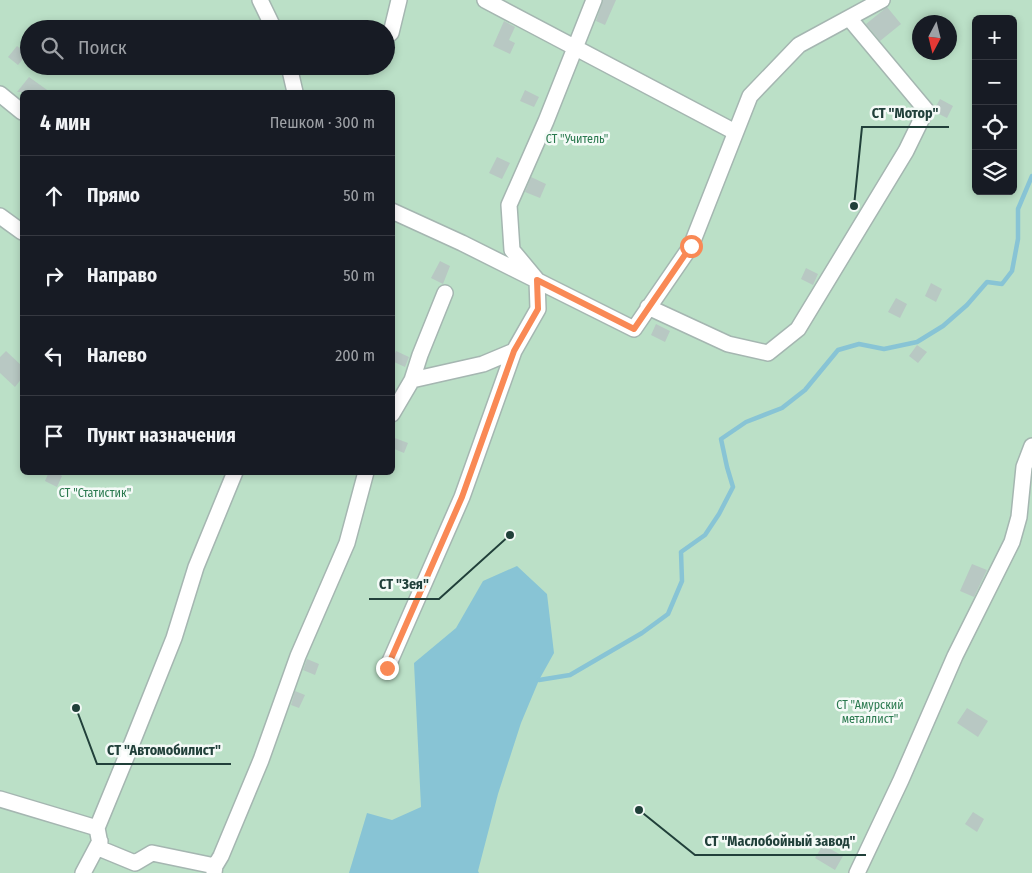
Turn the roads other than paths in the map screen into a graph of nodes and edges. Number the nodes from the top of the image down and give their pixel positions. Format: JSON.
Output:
{"nodes":[{"id":1,"x":260,"y":0,"type":"edge"},
{"id":2,"x":400,"y":0,"type":"edge"},
{"id":3,"x":485,"y":0,"type":"edge"},
{"id":4,"x":594,"y":0,"type":"edge"},
{"id":5,"x":882,"y":0,"type":"edge"},
{"id":6,"x":850,"y":18,"type":"junction"},
{"id":7,"x":270,"y":20,"type":"edge"},
{"id":8,"x":395,"y":20,"type":"edge"},
{"id":9,"x":574,"y":47,"type":"junction"},
{"id":10,"x":291,"y":75,"type":"edge"},
{"id":11,"x":295,"y":90,"type":"edge"},
{"id":12,"x":0,"y":94,"type":"edge"},
{"id":13,"x":20,"y":110,"type":"edge"},
{"id":14,"x":735,"y":132,"type":"junction"},
{"id":15,"x":395,"y":212,"type":"edge"},
{"id":16,"x":0,"y":216,"type":"edge"},
{"id":17,"x":20,"y":231,"type":"edge"},
{"id":18,"x":537,"y":280,"type":"junction"},
{"id":19,"x":445,"y":293,"type":"dead end"},
{"id":20,"x":648,"y":307,"type":"junction"},
{"id":21,"x":514,"y":351,"type":"junction"},
{"id":22,"x":412,"y":380,"type":"junction"},
{"id":23,"x":395,"y":409,"type":"edge"},
{"id":24,"x":1032,"y":446,"type":"edge"},
{"id":25,"x":235,"y":475,"type":"edge"},
{"id":26,"x":365,"y":475,"type":"edge"},
{"id":27,"x":387,"y":668,"type":"dead end"},
{"id":28,"x":0,"y":799,"type":"edge"},
{"id":29,"x":98,"y":835,"type":"junction"},
{"id":30,"x":215,"y":869,"type":"edge"},
{"id":31,"x":83,"y":873,"type":"edge"},
{"id":32,"x":856,"y":873,"type":"edge"}],
"edges":[{"from":1,"to":7,"type":"street"},
{"from":2,"to":8,"type":"street"},
{"from":3,"to":9,"type":"street"},
{"from":4,"to":9,"type":"street"},
{"from":5,"to":6,"type":"street"},
{"from":6,"to":14,"type":"street"},
{"from":6,"to":20,"type":"street"},
{"from":9,"to":14,"type":"street"},
{"from":9,"to":18,"type":"street"},
{"from":10,"to":11,"type":"street"},
{"from":12,"to":13,"type":"street"},
{"from":14,"to":20,"type":"street"},
{"from":15,"to":18,"type":"street"},
{"from":16,"to":17,"type":"street"},
{"from":18,"to":20,"type":"street"},
{"from":18,"to":21,"type":"street"},
{"from":19,"to":22,"type":"street"},
{"from":21,"to":22,"type":"street"},
{"from":21,"to":27,"type":"street"},
{"from":22,"to":23,"type":"street"},
{"from":24,"to":32,"type":"street"},
{"from":25,"to":29,"type":"street"},
{"from":26,"to":30,"type":"street"},
{"from":28,"to":29,"type":"street"},
{"from":29,"to":30,"type":"street"},
{"from":29,"to":31,"type":"street"}]}
